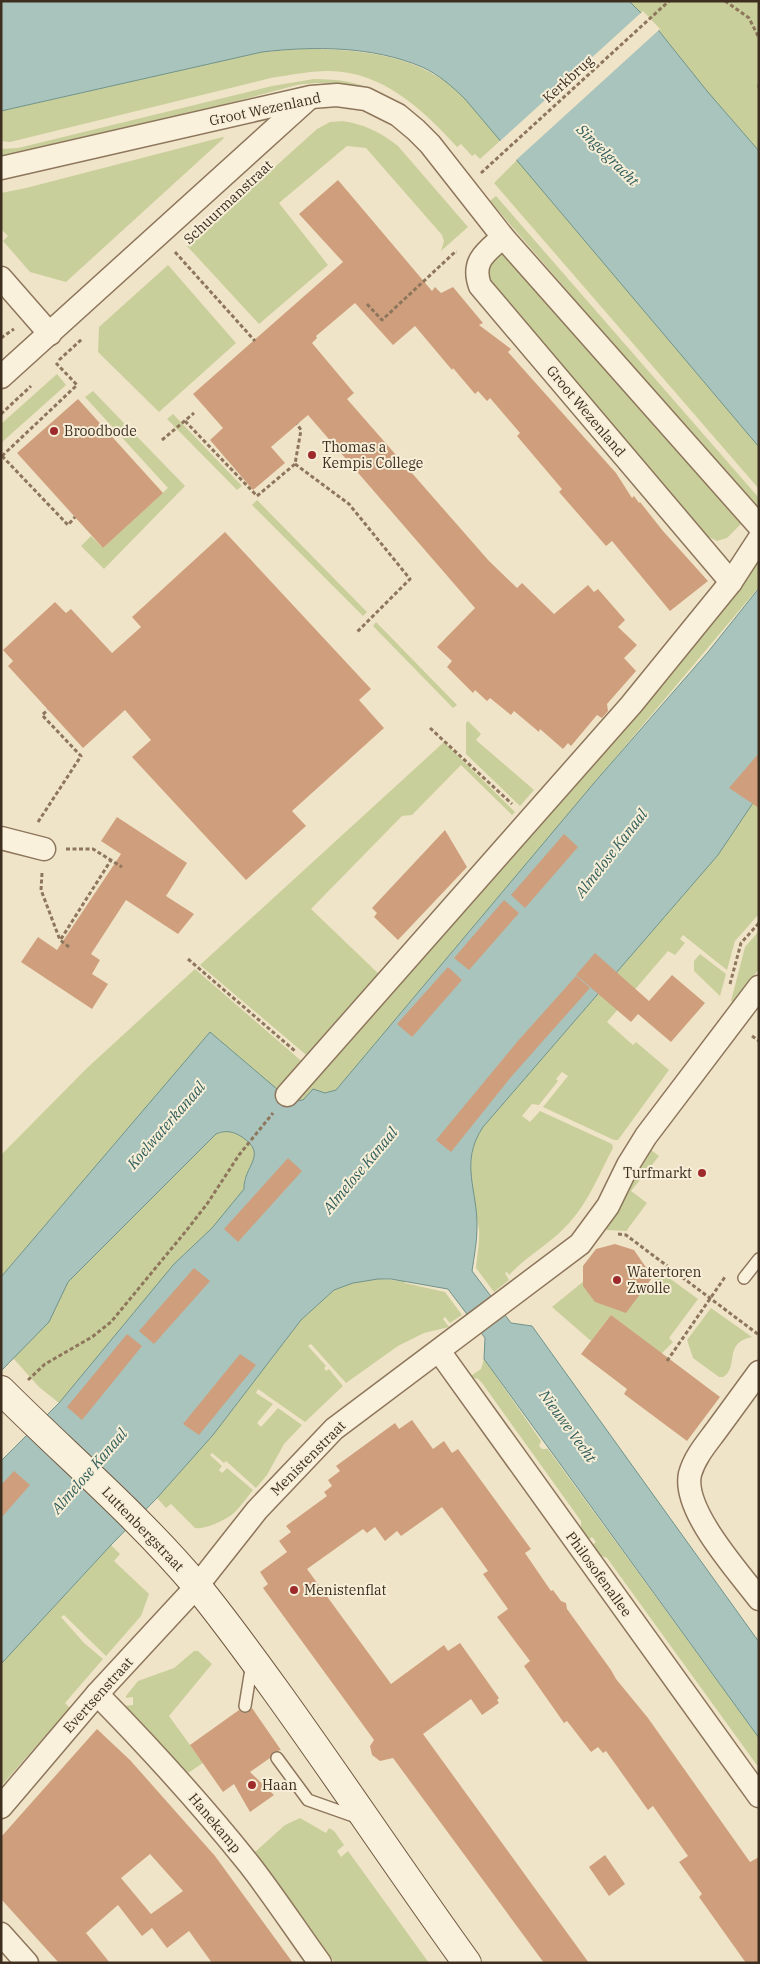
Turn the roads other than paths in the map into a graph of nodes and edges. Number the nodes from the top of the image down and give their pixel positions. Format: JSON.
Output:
{"nodes":[{"id":1,"x":311,"y":97,"type":"junction"},
{"id":2,"x":1,"y":168,"type":"edge"},
{"id":3,"x":504,"y":237,"type":"junction"},
{"id":4,"x":1,"y":278,"type":"edge"},
{"id":5,"x":50,"y":334,"type":"junction"},
{"id":6,"x":1,"y":377,"type":"edge"},
{"id":7,"x":759,"y":526,"type":"edge"},
{"id":8,"x":759,"y":539,"type":"edge"},
{"id":9,"x":731,"y":582,"type":"junction"},
{"id":10,"x":1,"y":838,"type":"edge"},
{"id":11,"x":34,"y":846,"type":"road end"},
{"id":12,"x":759,"y":987,"type":"edge"},
{"id":13,"x":288,"y":1095,"type":"road end"},
{"id":14,"x":759,"y":1259,"type":"edge"},
{"id":15,"x":744,"y":1278,"type":"dead end"},
{"id":16,"x":439,"y":1351,"type":"junction"},
{"id":17,"x":759,"y":1372,"type":"edge"},
{"id":18,"x":4,"y":1393,"type":"edge"},
{"id":19,"x":197,"y":1586,"type":"junction"},
{"id":20,"x":759,"y":1599,"type":"edge"},
{"id":21,"x":253,"y":1659,"type":"junction"},
{"id":22,"x":97,"y":1694,"type":"junction"},
{"id":23,"x":245,"y":1706,"type":"dead end"},
{"id":24,"x":277,"y":1758,"type":"dead end"},
{"id":25,"x":759,"y":1796,"type":"edge"},
{"id":26,"x":1,"y":1807,"type":"edge"},
{"id":27,"x":367,"y":1820,"type":"junction"},
{"id":28,"x":1,"y":1934,"type":"edge"},
{"id":29,"x":27,"y":1963,"type":"edge"},
{"id":30,"x":320,"y":1963,"type":"edge"},
{"id":31,"x":467,"y":1963,"type":"edge"}],
"edges":[{"from":1,"to":2,"type":"street","name":"Groot Wezenland"},
{"from":1,"to":3,"type":"street","name":"Groot Wezenland"},
{"from":1,"to":5,"type":"street","name":"Schuurmanstraat"},
{"from":3,"to":7,"type":"street","name":"Groot Wezenland"},
{"from":3,"to":9,"type":"street","name":"Groot Wezenland"},
{"from":4,"to":5,"type":"street"},
{"from":5,"to":6,"type":"street","name":"Schuurmanstraat"},
{"from":8,"to":9,"type":"street"},
{"from":9,"to":13,"type":"street"},
{"from":10,"to":11,"type":"street"},
{"from":12,"to":16,"type":"street"},
{"from":14,"to":15,"type":"lane"},
{"from":16,"to":19,"type":"street","name":"Menistenstraat"},
{"from":16,"to":25,"type":"street","name":"Philosofenallee"},
{"from":17,"to":20,"type":"street"},
{"from":18,"to":19,"type":"main road","name":"Luttenbergstraat"},
{"from":19,"to":21,"type":"main road"},
{"from":19,"to":22,"type":"street","name":"Evertsenstraat"},
{"from":21,"to":23,"type":"lane"},
{"from":21,"to":27,"type":"main road"},
{"from":22,"to":26,"type":"street","name":"Evertsenstraat"},
{"from":22,"to":30,"type":"street","name":"Hanekamp"},
{"from":24,"to":27,"type":"lane"},
{"from":27,"to":31,"type":"main road"},
{"from":28,"to":29,"type":"street"}]}
